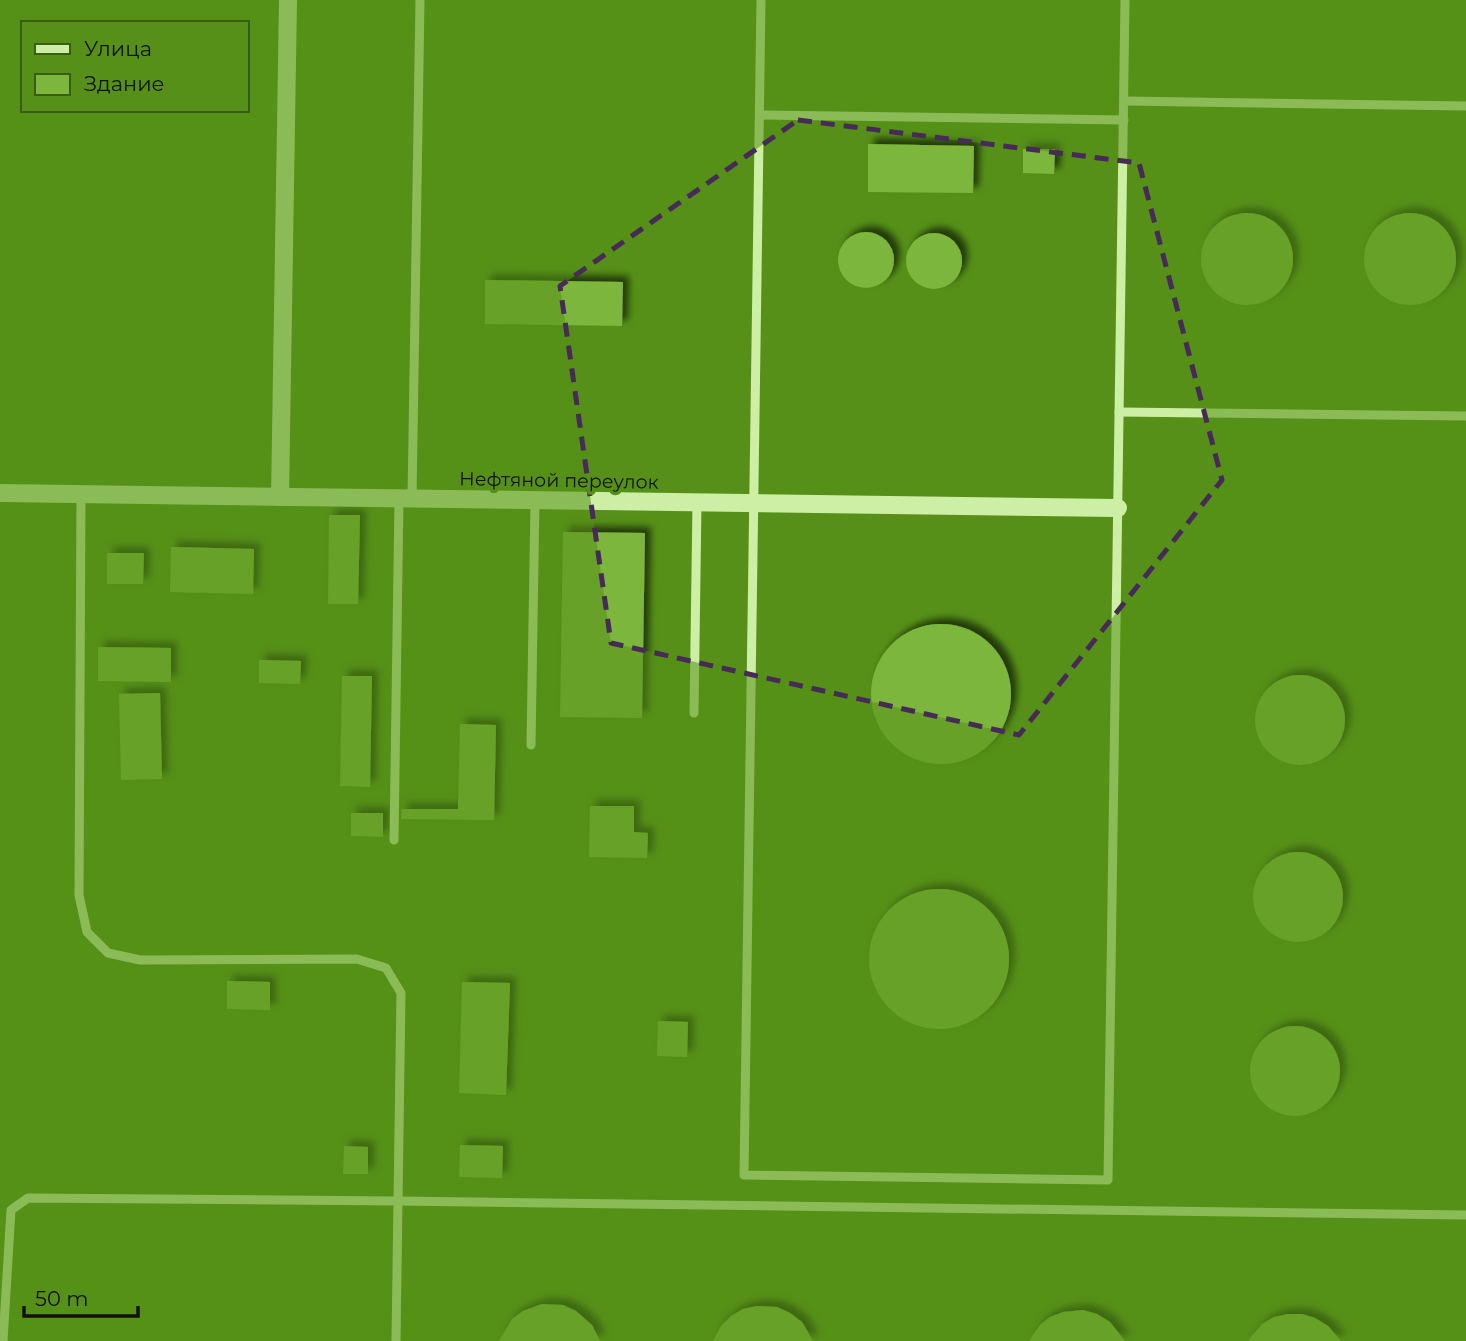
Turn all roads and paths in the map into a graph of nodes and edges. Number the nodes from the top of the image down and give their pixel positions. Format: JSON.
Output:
{"nodes":[{"id":1,"x":288,"y":0,"type":"edge"},
{"id":2,"x":420,"y":0,"type":"edge"},
{"id":3,"x":761,"y":0,"type":"edge"},
{"id":4,"x":1125,"y":0,"type":"edge"},
{"id":5,"x":1124,"y":101,"type":"junction"},
{"id":6,"x":1466,"y":106,"type":"edge"},
{"id":7,"x":760,"y":115,"type":"junction"},
{"id":8,"x":1124,"y":120,"type":"junction"},
{"id":9,"x":1119,"y":412,"type":"junction"},
{"id":10,"x":1466,"y":416,"type":"edge"},
{"id":11,"x":0,"y":493,"type":"edge"},
{"id":12,"x":81,"y":494,"type":"junction"},
{"id":13,"x":280,"y":497,"type":"junction"},
{"id":14,"x":406,"y":499,"type":"junction"},
{"id":15,"x":535,"y":500,"type":"junction"},
{"id":16,"x":697,"y":503,"type":"junction"},
{"id":17,"x":754,"y":503,"type":"junction"},
{"id":18,"x":1118,"y":508,"type":"junction"},
{"id":19,"x":694,"y":713,"type":"dead end"},
{"id":20,"x":531,"y":745,"type":"dead end"},
{"id":21,"x":394,"y":841,"type":"dead end"},
{"id":22,"x":397,"y":1200,"type":"junction"},
{"id":23,"x":1466,"y":1215,"type":"edge"},
{"id":24,"x":3,"y":1341,"type":"edge"},
{"id":25,"x":396,"y":1341,"type":"edge"}],
"edges":[{"from":1,"to":13,"type":"street"},
{"from":2,"to":14,"type":"lane"},
{"from":3,"to":7,"type":"lane"},
{"from":4,"to":5,"type":"lane"},
{"from":5,"to":6,"type":"lane"},
{"from":5,"to":8,"type":"lane"},
{"from":7,"to":8,"type":"lane"},
{"from":7,"to":17,"type":"lane"},
{"from":8,"to":9,"type":"lane"},
{"from":9,"to":10,"type":"lane"},
{"from":9,"to":18,"type":"lane"},
{"from":11,"to":12,"type":"street","name":"Нефтяной переулок"},
{"from":12,"to":13,"type":"street","name":"Нефтяной переулок"},
{"from":12,"to":22,"type":"lane"},
{"from":13,"to":14,"type":"street","name":"Нефтяной переулок"},
{"from":14,"to":15,"type":"street","name":"Нефтяной переулок"},
{"from":14,"to":21,"type":"lane"},
{"from":15,"to":16,"type":"street","name":"Нефтяной переулок"},
{"from":15,"to":20,"type":"lane"},
{"from":16,"to":17,"type":"street","name":"Нефтяной переулок"},
{"from":16,"to":19,"type":"lane"},
{"from":17,"to":18,"type":"street","name":"Нефтяной переулок"},
{"from":17,"to":18,"type":"lane"},
{"from":22,"to":23,"type":"lane"},
{"from":22,"to":24,"type":"lane"},
{"from":22,"to":25,"type":"lane"}]}
